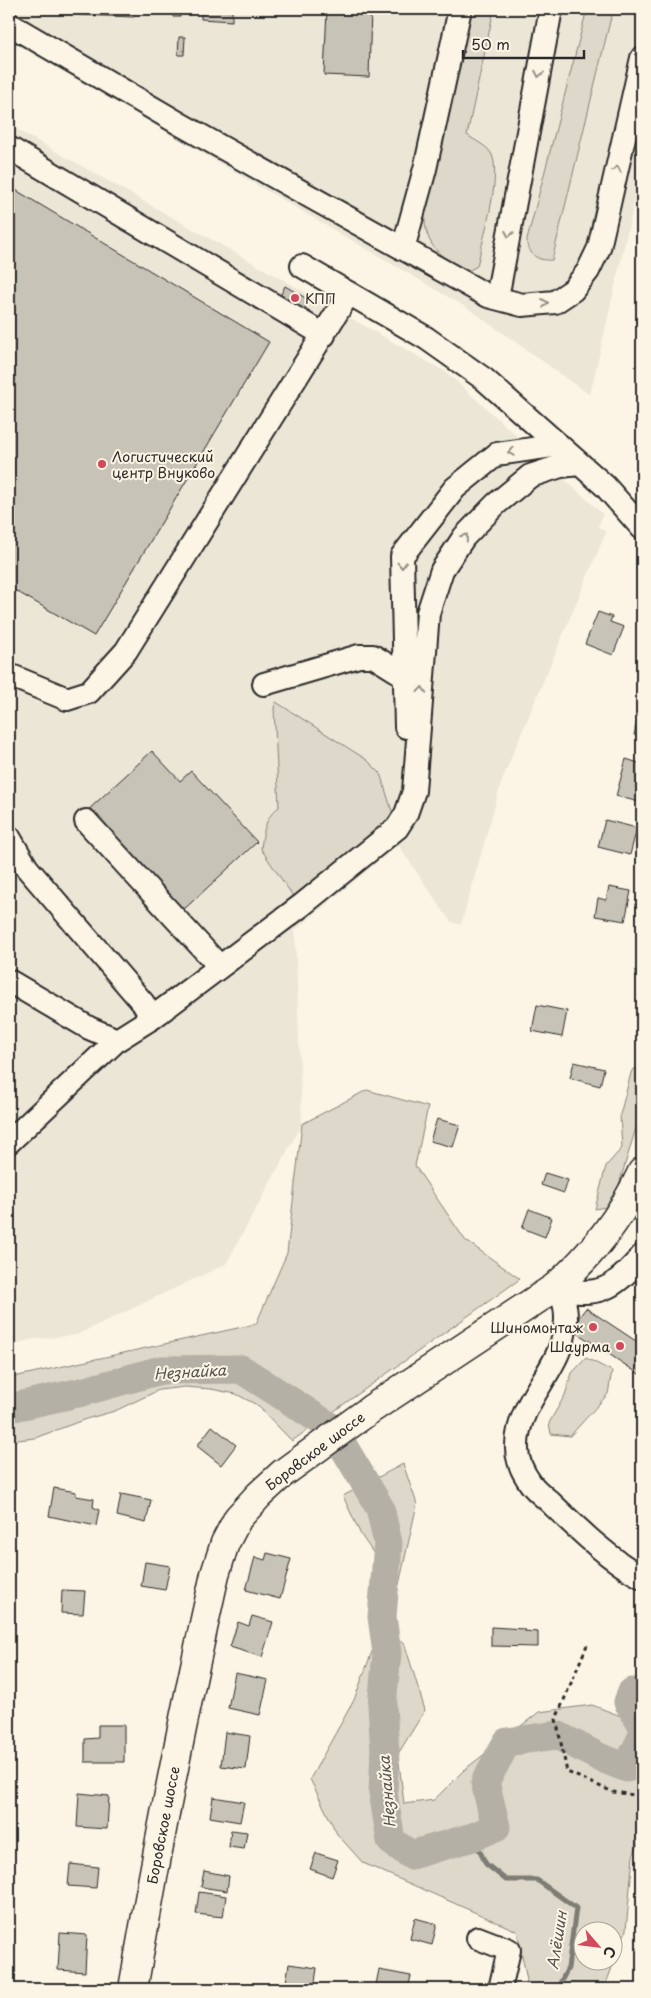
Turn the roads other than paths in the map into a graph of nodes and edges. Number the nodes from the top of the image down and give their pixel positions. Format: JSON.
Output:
{"nodes":[{"id":1,"x":460,"y":9,"type":"edge"},
{"id":2,"x":551,"y":9,"type":"edge"},
{"id":3,"x":9,"y":24,"type":"edge"},
{"id":4,"x":642,"y":58,"type":"edge"},
{"id":5,"x":9,"y":148,"type":"edge"},
{"id":6,"x":403,"y":249,"type":"junction"},
{"id":7,"x":302,"y":266,"type":"dead end"},
{"id":8,"x":349,"y":293,"type":"junction"},
{"id":9,"x":497,"y":298,"type":"junction"},
{"id":10,"x":324,"y":335,"type":"junction"},
{"id":11,"x":559,"y":445,"type":"junction"},
{"id":12,"x":580,"y":464,"type":"junction"},
{"id":13,"x":605,"y":486,"type":"junction"},
{"id":14,"x":642,"y":511,"type":"edge"},
{"id":15,"x":642,"y":528,"type":"edge"},
{"id":16,"x":9,"y":675,"type":"edge"},
{"id":17,"x":405,"y":676,"type":"junction"},
{"id":18,"x":264,"y":684,"type":"dead end"},
{"id":19,"x":414,"y":791,"type":"junction"},
{"id":20,"x":86,"y":821,"type":"dead end"},
{"id":21,"x":9,"y":837,"type":"edge"},
{"id":22,"x":9,"y":850,"type":"edge"},
{"id":23,"x":27,"y":868,"type":"junction"},
{"id":24,"x":220,"y":967,"type":"junction"},
{"id":25,"x":9,"y":981,"type":"edge"},
{"id":26,"x":152,"y":1018,"type":"junction"},
{"id":27,"x":117,"y":1040,"type":"junction"},
{"id":28,"x":9,"y":1142,"type":"edge"},
{"id":29,"x":642,"y":1172,"type":"edge"},
{"id":30,"x":642,"y":1256,"type":"edge"},
{"id":31,"x":554,"y":1288,"type":"junction"},
{"id":32,"x":642,"y":1577,"type":"edge"},
{"id":33,"x":478,"y":1938,"type":"dead end"},
{"id":34,"x":133,"y":1989,"type":"edge"},
{"id":35,"x":500,"y":1989,"type":"edge"}],
"edges":[{"from":1,"to":6,"type":"street"},
{"from":2,"to":9,"type":"street","one_way":true},
{"from":3,"to":6,"type":"street"},
{"from":9,"to":4,"type":"street","one_way":true},
{"from":5,"to":10,"type":"street"},
{"from":6,"to":9,"type":"street"},
{"from":7,"to":8,"type":"street"},
{"from":8,"to":10,"type":"street"},
{"from":8,"to":11,"type":"street"},
{"from":10,"to":16,"type":"street"},
{"from":11,"to":12,"type":"street"},
{"from":11,"to":17,"type":"street","one_way":true},
{"from":12,"to":13,"type":"street"},
{"from":19,"to":12,"type":"street","one_way":true},
{"from":13,"to":14,"type":"street"},
{"from":13,"to":15,"type":"street"},
{"from":17,"to":18,"type":"street"},
{"from":17,"to":19,"type":"street"},
{"from":19,"to":24,"type":"street"},
{"from":20,"to":24,"type":"street"},
{"from":21,"to":23,"type":"street"},
{"from":22,"to":23,"type":"street"},
{"from":23,"to":26,"type":"street"},
{"from":24,"to":26,"type":"street"},
{"from":25,"to":27,"type":"street"},
{"from":26,"to":27,"type":"street"},
{"from":27,"to":28,"type":"street"},
{"from":29,"to":31,"type":"main road","name":"Боровское шоссе"},
{"from":30,"to":31,"type":"street"},
{"from":31,"to":32,"type":"street"},
{"from":31,"to":34,"type":"main road","name":"Боровское шоссе"},
{"from":33,"to":35,"type":"street"}]}
